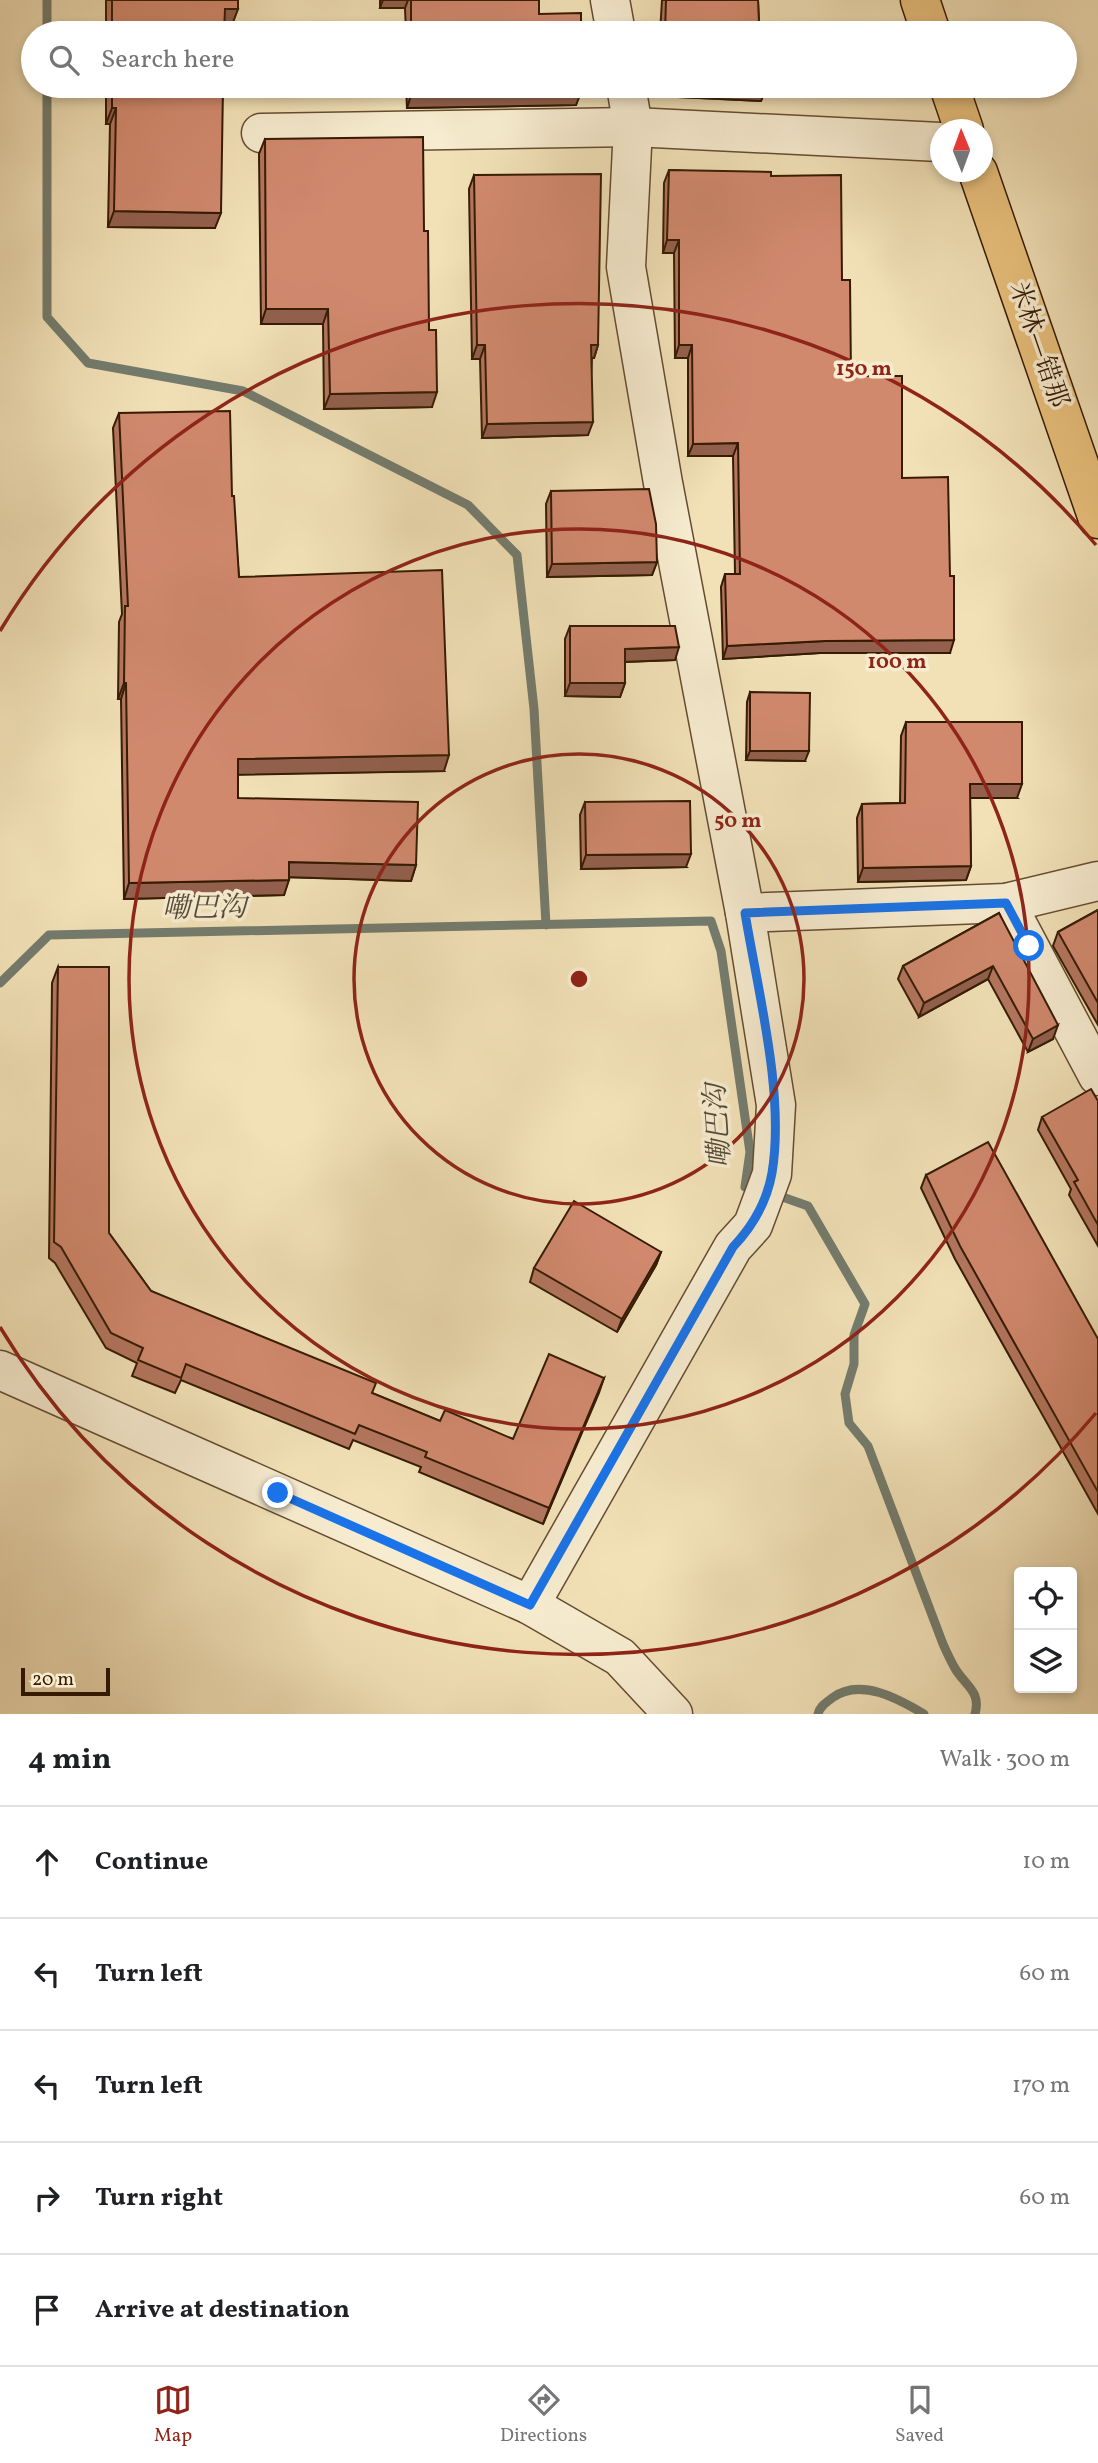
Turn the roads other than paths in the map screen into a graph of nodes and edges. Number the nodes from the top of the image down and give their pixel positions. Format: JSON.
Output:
{"nodes":[{"id":1,"x":610,"y":0,"type":"edge"},
{"id":2,"x":920,"y":0,"type":"edge"},
{"id":3,"x":614,"y":21,"type":"edge"},
{"id":4,"x":927,"y":21,"type":"edge"},
{"id":5,"x":628,"y":98,"type":"edge"},
{"id":6,"x":953,"y":98,"type":"edge"},
{"id":7,"x":960,"y":119,"type":"edge"},
{"id":8,"x":633,"y":127,"type":"junction"},
{"id":9,"x":261,"y":133,"type":"dead end"},
{"id":10,"x":930,"y":142,"type":"edge"},
{"id":11,"x":981,"y":182,"type":"edge"},
{"id":12,"x":1098,"y":519,"type":"edge"},
{"id":13,"x":1098,"y":881,"type":"edge"},
{"id":14,"x":1006,"y":903,"type":"junction"},
{"id":15,"x":745,"y":913,"type":"junction"},
{"id":16,"x":1098,"y":1076,"type":"edge"},
{"id":17,"x":0,"y":1370,"type":"edge"},
{"id":18,"x":530,"y":1605,"type":"junction"},
{"id":19,"x":673,"y":1714,"type":"edge"}],
"edges":[{"from":1,"to":3,"type":"street"},
{"from":2,"to":4,"type":"highway"},
{"from":5,"to":8,"type":"street"},
{"from":6,"to":7,"type":"highway"},
{"from":8,"to":9,"type":"street"},
{"from":8,"to":10,"type":"street"},
{"from":8,"to":15,"type":"street"},
{"from":11,"to":12,"type":"highway","name":"米林—错那"},
{"from":13,"to":14,"type":"street"},
{"from":14,"to":15,"type":"street"},
{"from":14,"to":16,"type":"street"},
{"from":15,"to":18,"type":"street"},
{"from":17,"to":18,"type":"street"},
{"from":18,"to":19,"type":"street"}]}
